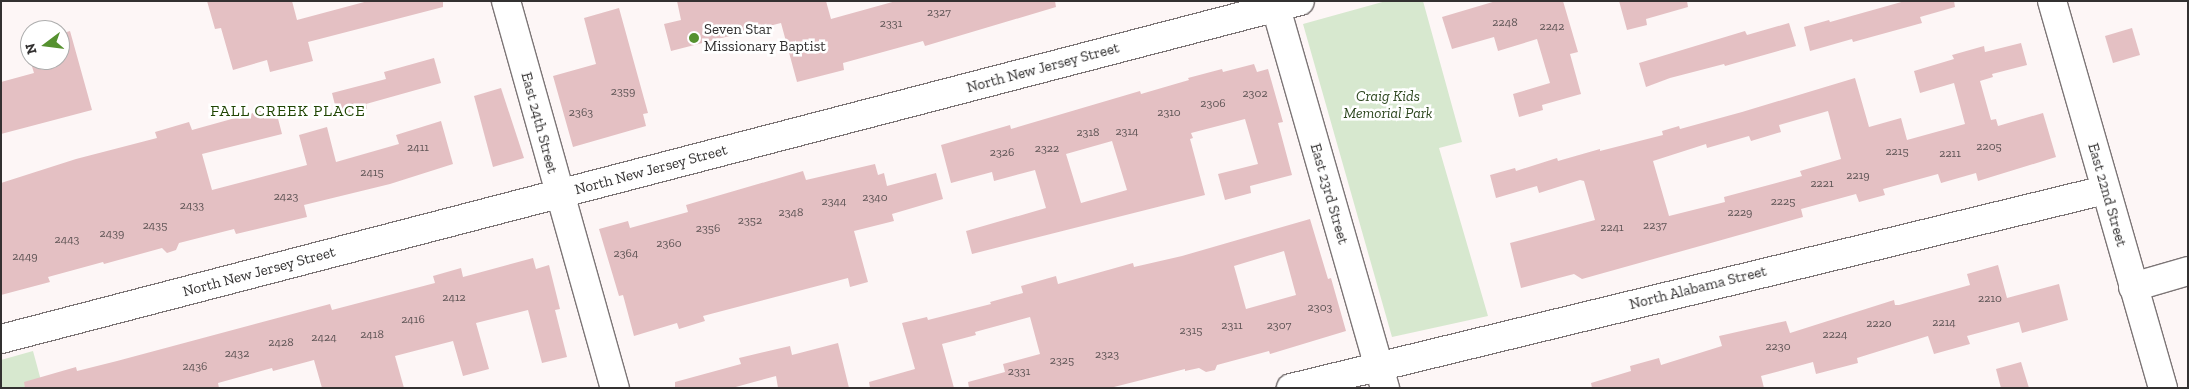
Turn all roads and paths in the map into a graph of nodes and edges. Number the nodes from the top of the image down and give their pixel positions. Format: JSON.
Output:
{"nodes":[{"id":1,"x":506,"y":1,"type":"edge"},
{"id":2,"x":2052,"y":1,"type":"edge"},
{"id":3,"x":1283,"y":3,"type":"edge"},
{"id":4,"x":2105,"y":190,"type":"junction"},
{"id":5,"x":559,"y":194,"type":"junction"},
{"id":6,"x":2188,"y":271,"type":"edge"},
{"id":7,"x":2134,"y":287,"type":"junction"},
{"id":8,"x":1,"y":339,"type":"edge"},
{"id":9,"x":1382,"y":377,"type":"edge"},
{"id":10,"x":615,"y":388,"type":"edge"},
{"id":11,"x":1291,"y":388,"type":"edge"},
{"id":12,"x":2163,"y":388,"type":"edge"}],
"edges":[{"from":1,"to":5,"type":"street","name":"East 24th Street"},
{"from":2,"to":4,"type":"street","name":"East 22nd Street"},
{"from":3,"to":5,"type":"street","name":"North New Jersey Street"},
{"from":3,"to":9,"type":"street","name":"East 23rd Street"},
{"from":4,"to":7,"type":"street","name":"East 22nd Street"},
{"from":4,"to":9,"type":"street","name":"North Alabama Street"},
{"from":5,"to":8,"type":"street","name":"North New Jersey Street"},
{"from":5,"to":10,"type":"street","name":"East 24th Street"},
{"from":6,"to":7,"type":"street"},
{"from":7,"to":12,"type":"street","name":"East 22nd Street"},
{"from":9,"to":11,"type":"street","name":"North Alabama Street"}]}
